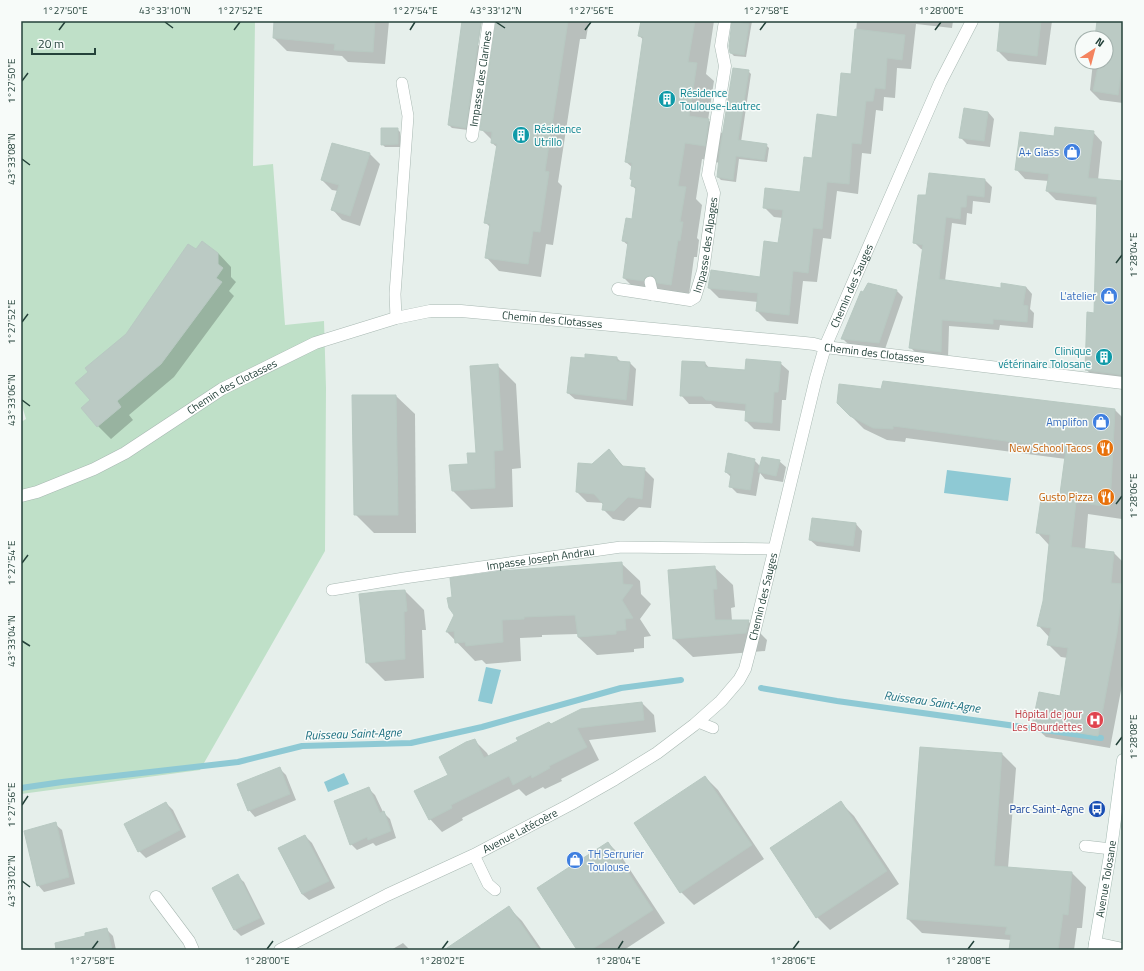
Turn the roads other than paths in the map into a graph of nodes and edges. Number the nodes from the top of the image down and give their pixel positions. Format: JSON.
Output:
{"nodes":[{"id":1,"x":489,"y":21,"type":"edge"},
{"id":2,"x":725,"y":21,"type":"edge"},
{"id":3,"x":972,"y":21,"type":"edge"},
{"id":4,"x":402,"y":83,"type":"dead end"},
{"id":5,"x":472,"y":136,"type":"dead end"},
{"id":6,"x":650,"y":282,"type":"dead end"},
{"id":7,"x":618,"y":289,"type":"dead end"},
{"id":8,"x":653,"y":295,"type":"junction"},
{"id":9,"x":396,"y":318,"type":"junction"},
{"id":10,"x":825,"y":347,"type":"junction"},
{"id":11,"x":1123,"y":383,"type":"edge"},
{"id":12,"x":21,"y":496,"type":"edge"},
{"id":13,"x":774,"y":550,"type":"junction"},
{"id":14,"x":332,"y":590,"type":"dead end"},
{"id":15,"x":739,"y":680,"type":"joint"},
{"id":16,"x":698,"y":722,"type":"junction"},
{"id":17,"x":714,"y":728,"type":"dead end"},
{"id":18,"x":1123,"y":761,"type":"edge"},
{"id":19,"x":1085,"y":846,"type":"dead end"},
{"id":20,"x":1111,"y":849,"type":"junction"},
{"id":21,"x":474,"y":855,"type":"junction"},
{"id":22,"x":495,"y":890,"type":"dead end"},
{"id":23,"x":156,"y":897,"type":"dead end"},
{"id":24,"x":1094,"y":947,"type":"edge"},
{"id":25,"x":1123,"y":949,"type":"edge"},
{"id":26,"x":193,"y":950,"type":"edge"},
{"id":27,"x":280,"y":950,"type":"edge"}],
"edges":[{"from":1,"to":5,"type":"street","name":"Impasse des Clarines"},
{"from":2,"to":8,"type":"street","name":"Impasse des Alpages"},
{"from":3,"to":10,"type":"street","name":"Chemin des Sauges"},
{"from":4,"to":9,"type":"lane"},
{"from":6,"to":8,"type":"lane"},
{"from":7,"to":8,"type":"street","name":"Impasse des Alpages"},
{"from":9,"to":10,"type":"street","name":"Chemin des Clotasses"},
{"from":9,"to":12,"type":"street","name":"Chemin des Clotasses"},
{"from":10,"to":11,"type":"street","name":"Chemin des Clotasses"},
{"from":10,"to":13,"type":"street","name":"Chemin des Sauges"},
{"from":13,"to":14,"type":"lane","name":"Impasse Joseph Andrau"},
{"from":13,"to":15,"type":"street","name":"Chemin des Sauges"},
{"from":15,"to":16,"type":"street","name":"Avenue Latécoère"},
{"from":16,"to":17,"type":"lane"},
{"from":16,"to":21,"type":"street","name":"Avenue Latécoère"},
{"from":18,"to":20,"type":"street","name":"Avenue Tolosane"},
{"from":19,"to":20,"type":"lane"},
{"from":20,"to":24,"type":"street","name":"Avenue Tolosane"},
{"from":21,"to":22,"type":"lane"},
{"from":21,"to":27,"type":"street","name":"Avenue Latécoère"},
{"from":23,"to":26,"type":"street"},
{"from":24,"to":25,"type":"street"}]}
